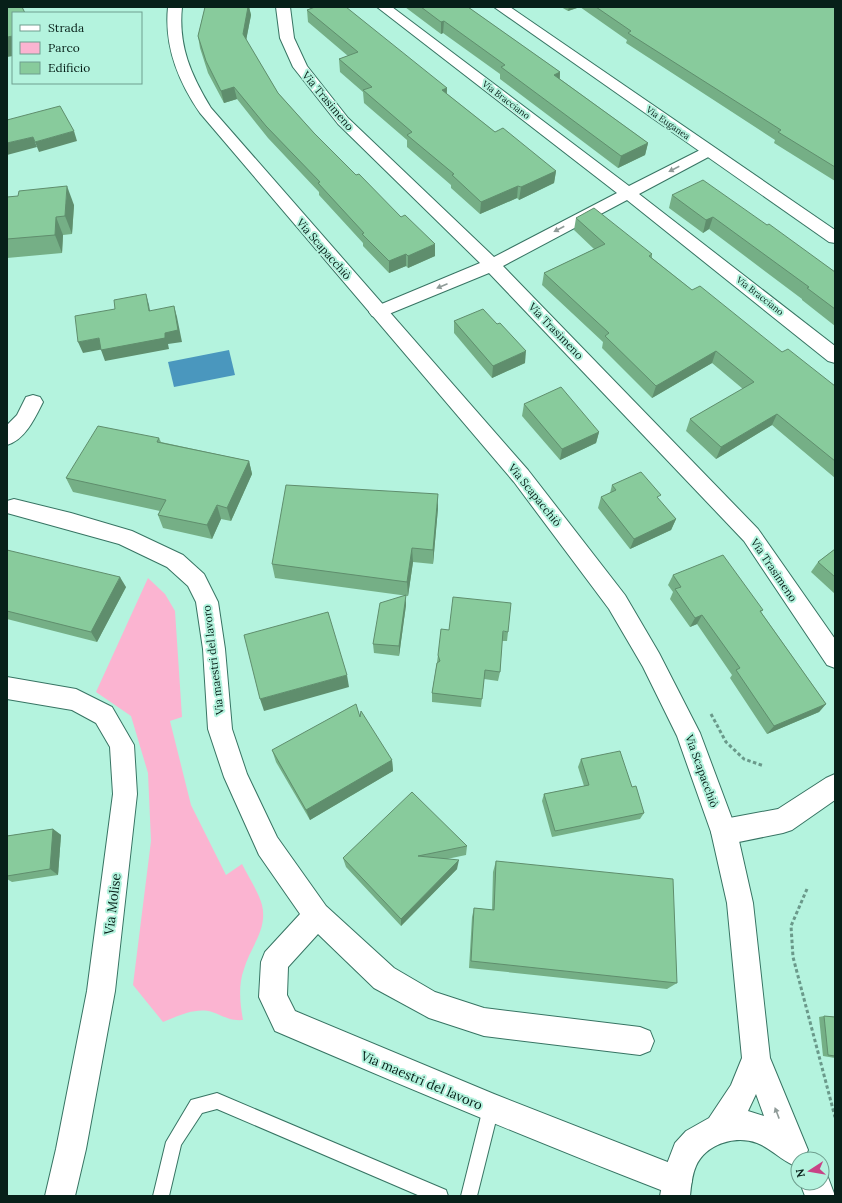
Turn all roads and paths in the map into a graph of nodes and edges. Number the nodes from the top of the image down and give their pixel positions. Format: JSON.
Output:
{"nodes":[{"id":1,"x":175,"y":7,"type":"edge"},
{"id":2,"x":283,"y":7,"type":"edge"},
{"id":3,"x":384,"y":7,"type":"edge"},
{"id":4,"x":501,"y":7,"type":"edge"},
{"id":5,"x":709,"y":151,"type":"junction"},
{"id":6,"x":628,"y":192,"type":"junction"},
{"id":7,"x":835,"y":238,"type":"edge"},
{"id":8,"x":492,"y":265,"type":"junction"},
{"id":9,"x":378,"y":312,"type":"junction"},
{"id":10,"x":835,"y":356,"type":"edge"},
{"id":11,"x":33,"y":402,"type":"dead end"},
{"id":12,"x":7,"y":438,"type":"edge"},
{"id":13,"x":14,"y":507,"type":"dead end"},
{"id":14,"x":835,"y":658,"type":"edge"},
{"id":15,"x":7,"y":688,"type":"edge"},
{"id":16,"x":835,"y":786,"type":"edge"},
{"id":17,"x":724,"y":832,"type":"junction"},
{"id":18,"x":807,"y":890,"type":"dead end"},
{"id":19,"x":317,"y":915,"type":"junction"},
{"id":20,"x":640,"y":1041,"type":"dead end"},
{"id":21,"x":756,"y":1058,"type":"junction"},
{"id":22,"x":491,"y":1108,"type":"junction"},
{"id":23,"x":835,"y":1117,"type":"edge"},
{"id":24,"x":720,"y":1128,"type":"junction"},
{"id":25,"x":792,"y":1151,"type":"edge"},
{"id":26,"x":795,"y":1151,"type":"edge"},
{"id":27,"x":676,"y":1189,"type":"edge"},
{"id":28,"x":60,"y":1196,"type":"edge"},
{"id":29,"x":160,"y":1196,"type":"edge"},
{"id":30,"x":440,"y":1196,"type":"edge"},
{"id":31,"x":469,"y":1196,"type":"edge"}],
"edges":[{"from":1,"to":9,"type":"street","name":"Via Scapacchiò"},
{"from":2,"to":8,"type":"street","name":"Via Trasimeno"},
{"from":3,"to":6,"type":"street","name":"Via Bracciano"},
{"from":4,"to":5,"type":"street","name":"Via Euganea"},
{"from":5,"to":6,"type":"street","one_way":true},
{"from":5,"to":7,"type":"street","name":"Via Euganea"},
{"from":6,"to":8,"type":"street","one_way":true},
{"from":6,"to":10,"type":"street","name":"Via Bracciano"},
{"from":8,"to":9,"type":"street","one_way":true},
{"from":8,"to":14,"type":"street","name":"Via Trasimeno"},
{"from":9,"to":17,"type":"street","name":"Via Scapacchiò"},
{"from":11,"to":12,"type":"street"},
{"from":13,"to":19,"type":"street","name":"Via maestri del lavoro"},
{"from":15,"to":28,"type":"street","name":"Via Molise"},
{"from":16,"to":17,"type":"street"},
{"from":17,"to":21,"type":"street","name":"Via Scapacchiò"},
{"from":18,"to":23,"type":"path"},
{"from":19,"to":20,"type":"street","name":"Via maestri del lavoro"},
{"from":19,"to":22,"type":"street","name":"Via maestri del lavoro"},
{"from":21,"to":24,"type":"street","name":"Via Scapacchiò"},
{"from":26,"to":21,"type":"street","name":"Via Scapacchiò","one_way":true},
{"from":22,"to":27,"type":"street","name":"Via maestri del lavoro"},
{"from":22,"to":31,"type":"lane"},
{"from":24,"to":25,"type":"street"},
{"from":24,"to":27,"type":"street"},
{"from":29,"to":30,"type":"lane"}]}
